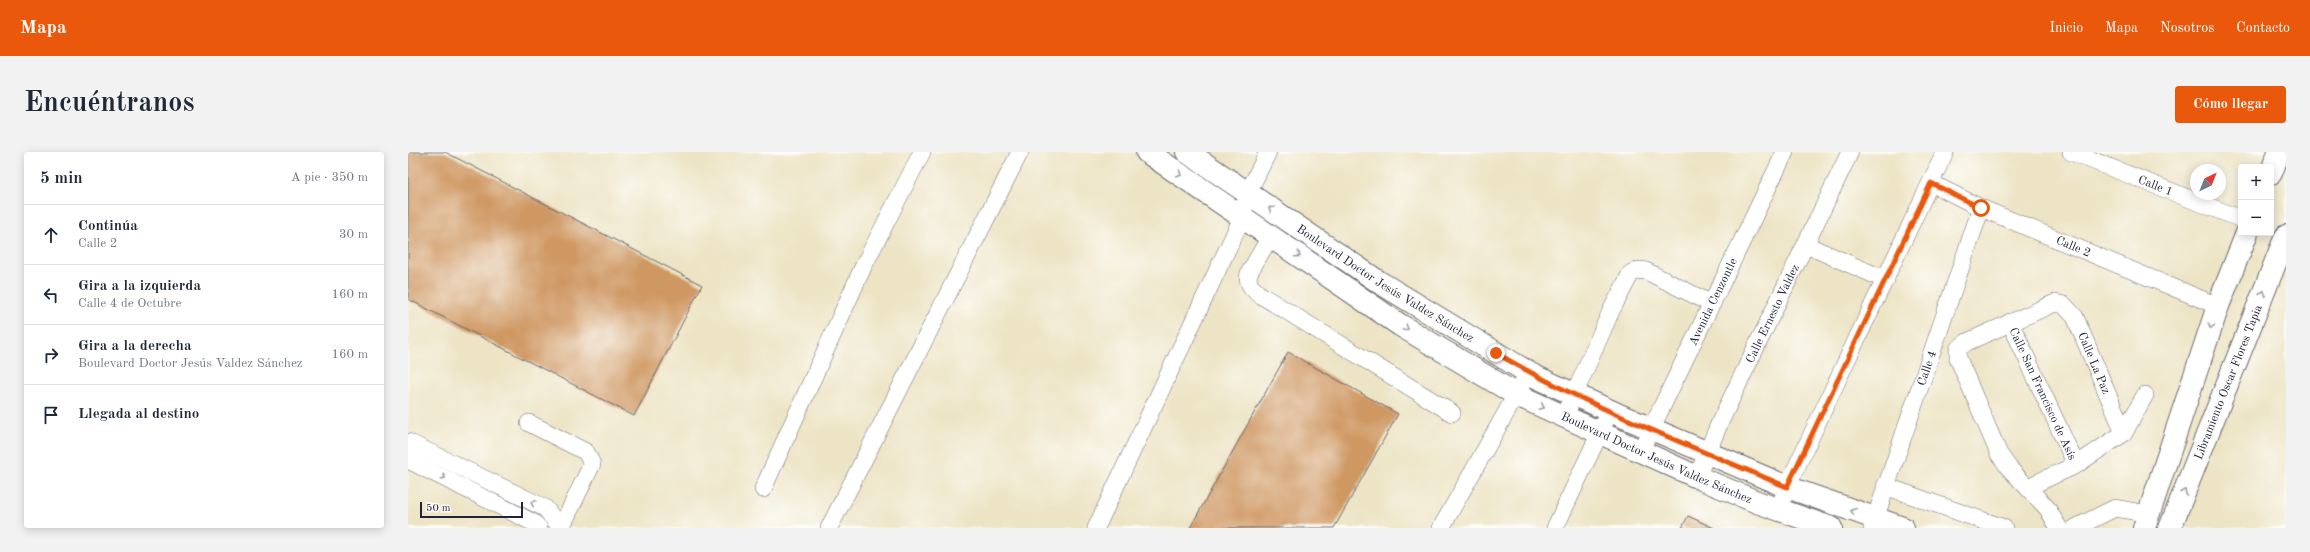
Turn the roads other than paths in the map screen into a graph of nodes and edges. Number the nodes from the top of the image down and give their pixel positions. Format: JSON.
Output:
{"nodes":[{"id":1,"x":922,"y":152,"type":"edge"},
{"id":2,"x":1020,"y":152,"type":"edge"},
{"id":3,"x":1147,"y":152,"type":"edge"},
{"id":4,"x":1187,"y":152,"type":"edge"},
{"id":5,"x":1268,"y":152,"type":"edge"},
{"id":6,"x":1785,"y":152,"type":"edge"},
{"id":7,"x":1850,"y":152,"type":"edge"},
{"id":8,"x":1945,"y":152,"type":"edge"},
{"id":9,"x":2071,"y":152,"type":"edge"},
{"id":10,"x":2279,"y":152,"type":"edge"},
{"id":11,"x":2274,"y":165,"type":"edge"},
{"id":12,"x":1931,"y":183,"type":"junction"},
{"id":13,"x":1248,"y":193,"type":"junction"},
{"id":14,"x":1981,"y":208,"type":"junction"},
{"id":15,"x":1242,"y":218,"type":"junction"},
{"id":16,"x":2238,"y":218,"type":"edge"},
{"id":17,"x":2246,"y":236,"type":"edge"},
{"id":18,"x":2286,"y":236,"type":"edge"},
{"id":19,"x":1270,"y":237,"type":"junction"},
{"id":20,"x":1806,"y":245,"type":"junction"},
{"id":21,"x":1886,"y":280,"type":"junction"},
{"id":22,"x":1712,"y":304,"type":"junction"},
{"id":23,"x":2218,"y":306,"type":"junction"},
{"id":24,"x":2010,"y":322,"type":"junction"},
{"id":25,"x":1529,"y":372,"type":"junction"},
{"id":26,"x":1517,"y":395,"type":"junction"},
{"id":27,"x":1575,"y":395,"type":"junction"},
{"id":28,"x":2145,"y":395,"type":"dead end"},
{"id":29,"x":1610,"y":411,"type":"junction"},
{"id":30,"x":1452,"y":413,"type":"dead end"},
{"id":31,"x":1564,"y":418,"type":"junction"},
{"id":32,"x":529,"y":422,"type":"dead end"},
{"id":33,"x":1651,"y":428,"type":"junction"},
{"id":34,"x":2124,"y":433,"type":"junction"},
{"id":35,"x":1600,"y":434,"type":"junction"},
{"id":36,"x":408,"y":442,"type":"edge"},
{"id":37,"x":1640,"y":452,"type":"junction"},
{"id":38,"x":1707,"y":453,"type":"junction"},
{"id":39,"x":408,"y":460,"type":"edge"},
{"id":40,"x":2076,"y":464,"type":"junction"},
{"id":41,"x":1697,"y":477,"type":"junction"},
{"id":42,"x":1885,"y":486,"type":"junction"},
{"id":43,"x":1787,"y":487,"type":"junction"},
{"id":44,"x":2028,"y":487,"type":"junction"},
{"id":45,"x":763,"y":489,"type":"dead end"},
{"id":46,"x":1779,"y":510,"type":"junction"},
{"id":47,"x":2146,"y":521,"type":"edge"},
{"id":48,"x":1874,"y":523,"type":"edge"},
{"id":49,"x":2172,"y":526,"type":"edge"},
{"id":50,"x":539,"y":528,"type":"edge"},
{"id":51,"x":561,"y":528,"type":"edge"},
{"id":52,"x":828,"y":528,"type":"edge"},
{"id":53,"x":1096,"y":528,"type":"edge"},
{"id":54,"x":1441,"y":528,"type":"edge"},
{"id":55,"x":1555,"y":528,"type":"edge"},
{"id":56,"x":1831,"y":528,"type":"edge"},
{"id":57,"x":1903,"y":528,"type":"edge"},
{"id":58,"x":2004,"y":528,"type":"edge"},
{"id":59,"x":2060,"y":528,"type":"edge"},
{"id":60,"x":2075,"y":528,"type":"edge"}],
"edges":[{"from":1,"to":45,"type":"street"},
{"from":2,"to":52,"type":"street"},
{"from":3,"to":15,"type":"main road","name":"Boulevard Doctor Jesús Valdez Sánchez","one_way":true},
{"from":4,"to":13,"type":"main road","name":"Boulevard Doctor Jesús Valdez Sánchez"},
{"from":5,"to":13,"type":"street"},
{"from":6,"to":22,"type":"street","name":"Avenida Cenzontle"},
{"from":7,"to":20,"type":"street","name":"Calle Ernesto Valdez"},
{"from":8,"to":12,"type":"street"},
{"from":9,"to":16,"type":"street","name":"Calle 1"},
{"from":10,"to":11,"type":"main road"},
{"from":12,"to":14,"type":"street","name":"Calle 2"},
{"from":12,"to":21,"type":"street"},
{"from":13,"to":15,"type":"street"},
{"from":25,"to":13,"type":"main road","name":"Boulevard Doctor Jesús Valdez Sánchez","one_way":true},
{"from":14,"to":23,"type":"street","name":"Calle 2"},
{"from":14,"to":42,"type":"street","name":"Calle 4"},
{"from":15,"to":19,"type":"main road","name":"Boulevard Doctor Jesús Valdez Sánchez"},
{"from":15,"to":53,"type":"street"},
{"from":17,"to":23,"type":"main road"},
{"from":49,"to":18,"type":"main road","name":"Libramiento Oscar Flores Tapia","one_way":true},
{"from":19,"to":26,"type":"main road","name":"Boulevard Doctor Jesús Valdez Sánchez","one_way":true},
{"from":19,"to":30,"type":"street"},
{"from":20,"to":21,"type":"street"},
{"from":20,"to":38,"type":"street","name":"Calle Ernesto Valdez"},
{"from":21,"to":43,"type":"street"},
{"from":22,"to":27,"type":"street"},
{"from":22,"to":33,"type":"street","name":"Avenida Cenzontle"},
{"from":23,"to":47,"type":"main road","one_way":true},
{"from":24,"to":34,"type":"street","name":"Calle La Paz"},
{"from":24,"to":40,"type":"street","name":"Calle San Francisco de Asís"},
{"from":24,"to":44,"type":"street"},
{"from":25,"to":26,"type":"street"},
{"from":25,"to":27,"type":"main road","name":"Boulevard Doctor Jesús Valdez Sánchez"},
{"from":26,"to":31,"type":"main road","name":"Boulevard Doctor Jesús Valdez Sánchez","one_way":true},
{"from":26,"to":54,"type":"street"},
{"from":27,"to":29,"type":"main road","name":"Boulevard Doctor Jesús Valdez Sánchez"},
{"from":27,"to":31,"type":"street"},
{"from":28,"to":34,"type":"street"},
{"from":29,"to":33,"type":"main road","name":"Boulevard Doctor Jesús Valdez Sánchez"},
{"from":29,"to":35,"type":"street"},
{"from":31,"to":35,"type":"main road","name":"Boulevard Doctor Jesús Valdez Sánchez"},
{"from":32,"to":51,"type":"street"},
{"from":33,"to":37,"type":"street","name":"Avenida Cenzontle"},
{"from":33,"to":38,"type":"main road","name":"Boulevard Doctor Jesús Valdez Sánchez"},
{"from":34,"to":40,"type":"street"},
{"from":35,"to":37,"type":"main road","name":"Boulevard Doctor Jesús Valdez Sánchez"},
{"from":35,"to":55,"type":"street"},
{"from":51,"to":36,"type":"street","one_way":true},
{"from":37,"to":41,"type":"main road","name":"Boulevard Doctor Jesús Valdez Sánchez"},
{"from":38,"to":41,"type":"street","name":"Calle Ernesto Valdez"},
{"from":38,"to":43,"type":"main road","name":"Boulevard Doctor Jesús Valdez Sánchez"},
{"from":39,"to":50,"type":"street","one_way":true},
{"from":40,"to":44,"type":"street"},
{"from":41,"to":46,"type":"main road","name":"Boulevard Doctor Jesús Valdez Sánchez"},
{"from":42,"to":48,"type":"street","name":"Calle 4"},
{"from":42,"to":58,"type":"street"},
{"from":43,"to":46,"type":"street"},
{"from":48,"to":43,"type":"main road","name":"Boulevard Doctor Jesús Valdez Sánchez","one_way":true},
{"from":44,"to":59,"type":"street"},
{"from":46,"to":56,"type":"main road","name":"Boulevard Doctor Jesús Valdez Sánchez"},
{"from":47,"to":60,"type":"street"},
{"from":48,"to":57,"type":"main road","name":"Boulevard Doctor Jesús Valdez Sánchez"}]}
